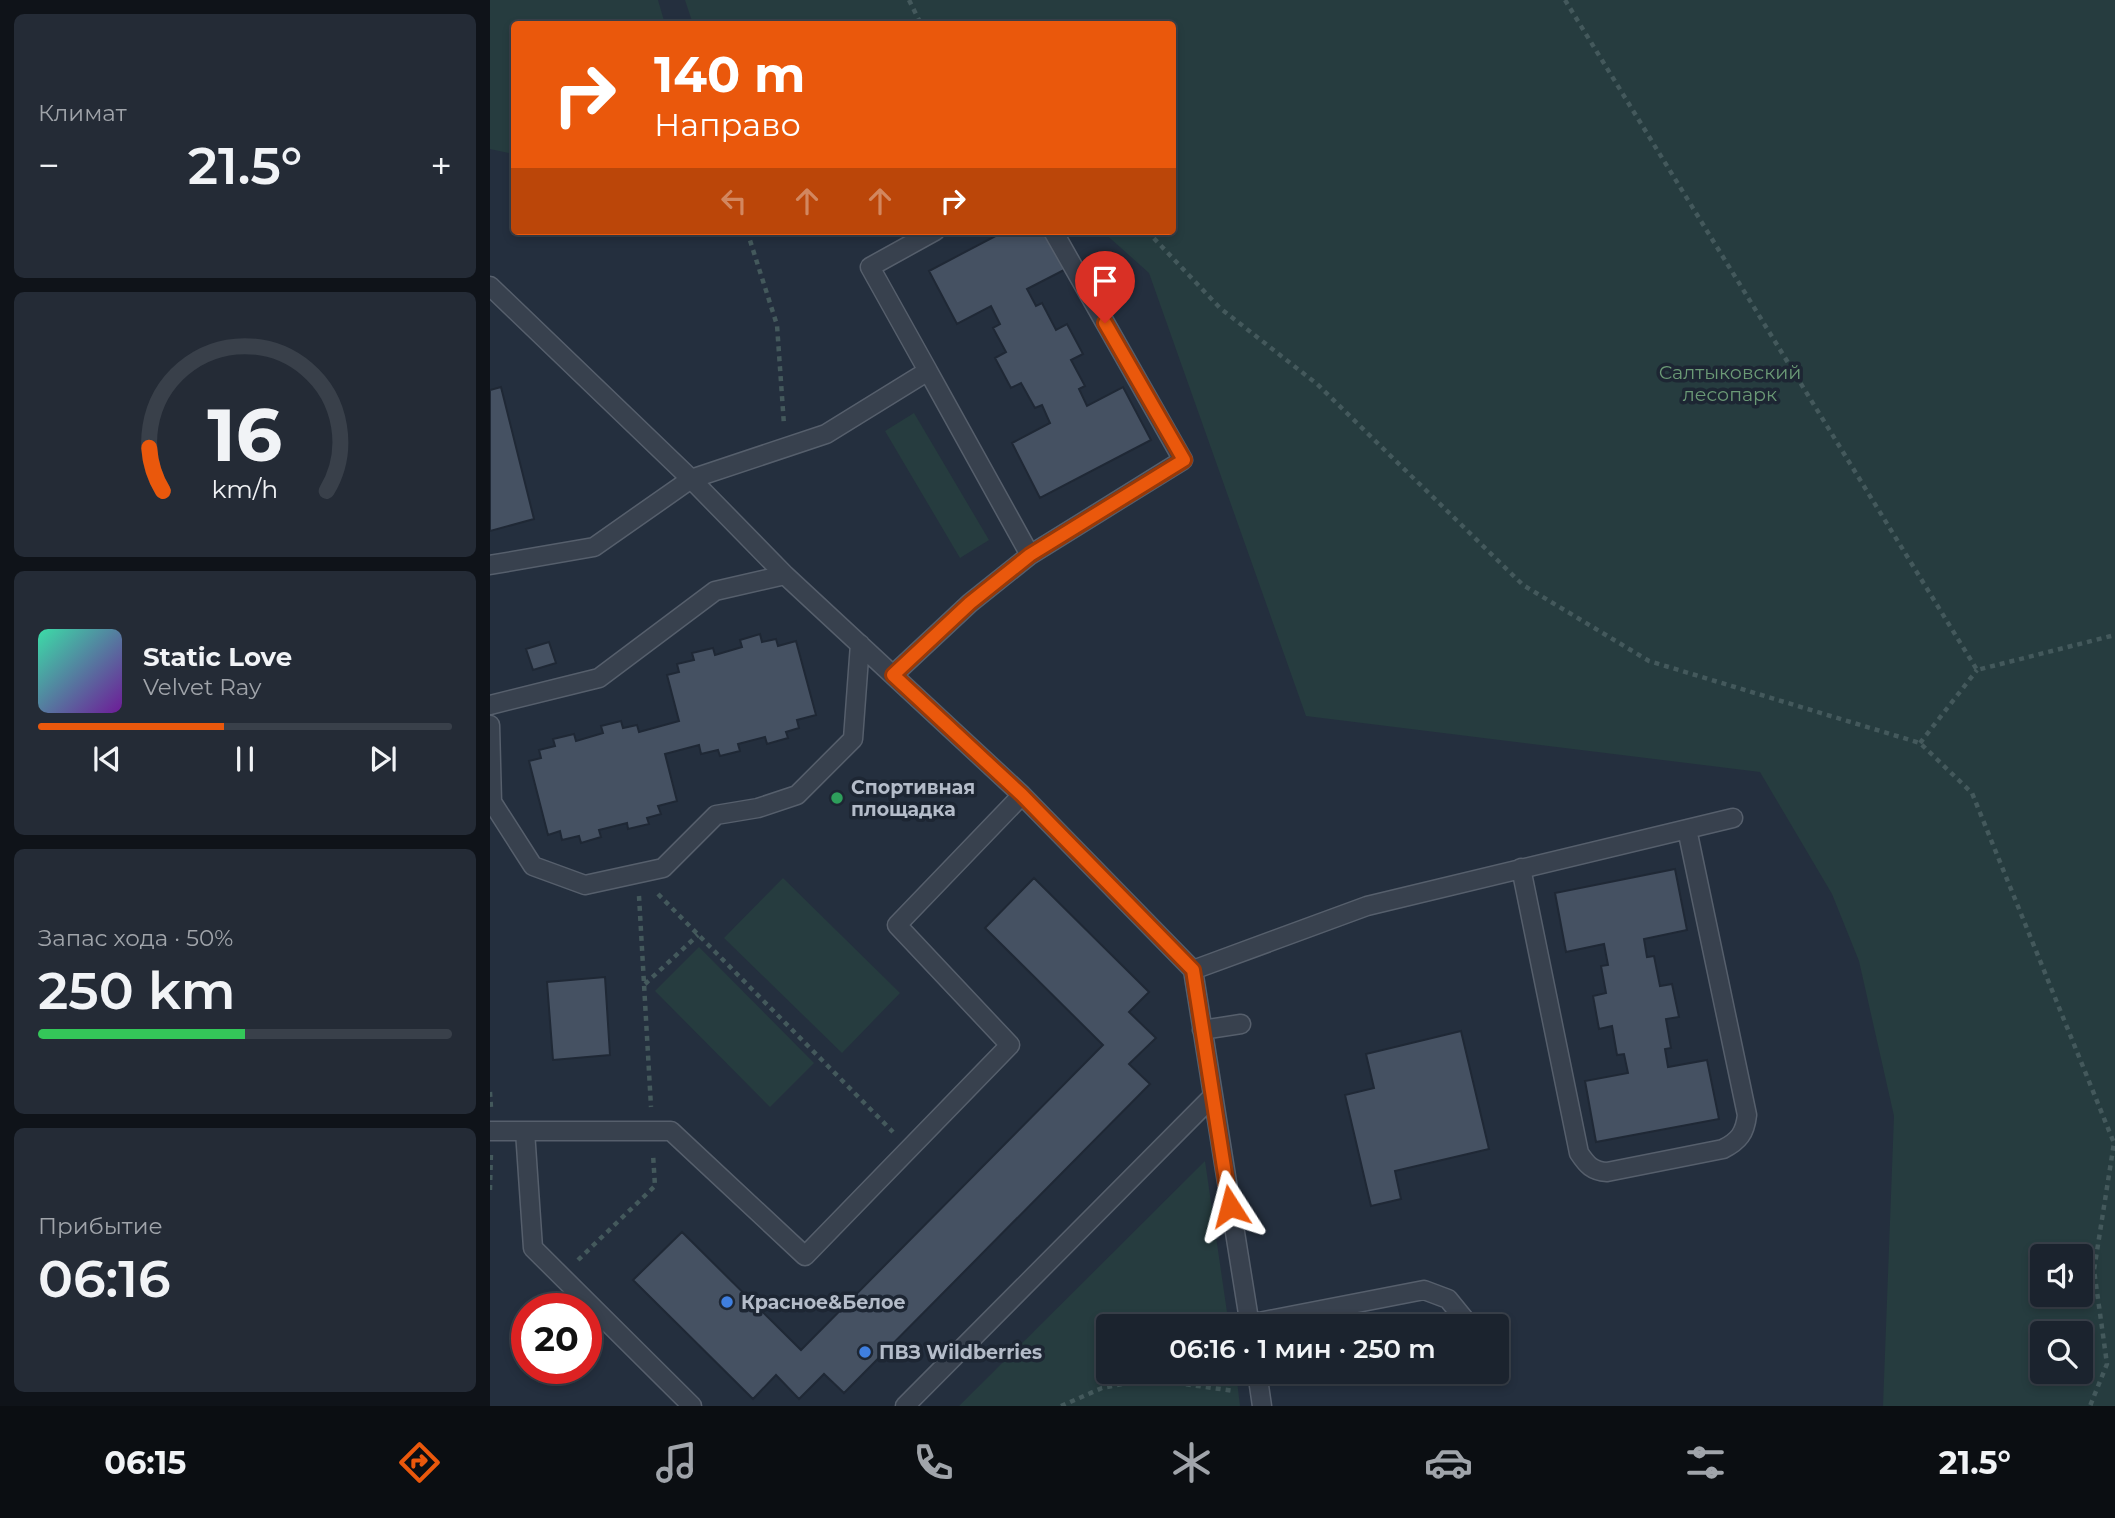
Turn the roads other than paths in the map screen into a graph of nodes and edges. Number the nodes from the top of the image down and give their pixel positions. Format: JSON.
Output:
{"nodes":[{"id":1,"x":928,"y":235,"type":"edge"},
{"id":2,"x":1055,"y":235,"type":"edge"},
{"id":3,"x":490,"y":286,"type":"edge"},
{"id":4,"x":928,"y":371,"type":"junction"},
{"id":5,"x":691,"y":479,"type":"junction"},
{"id":6,"x":1030,"y":555,"type":"junction"},
{"id":7,"x":490,"y":565,"type":"edge"},
{"id":8,"x":785,"y":575,"type":"junction"},
{"id":9,"x":860,"y":644,"type":"junction"},
{"id":10,"x":893,"y":675,"type":"junction"},
{"id":11,"x":490,"y":705,"type":"edge"},
{"id":12,"x":490,"y":725,"type":"edge"},
{"id":13,"x":1022,"y":795,"type":"junction"},
{"id":14,"x":1733,"y":818,"type":"dead end"},
{"id":15,"x":1687,"y":829,"type":"junction"},
{"id":16,"x":1521,"y":868,"type":"junction"},
{"id":17,"x":1193,"y":970,"type":"junction"},
{"id":18,"x":1241,"y":1024,"type":"dead end"},
{"id":19,"x":1202,"y":1030,"type":"junction"},
{"id":20,"x":1213,"y":1096,"type":"junction"},
{"id":21,"x":490,"y":1131,"type":"edge"},
{"id":22,"x":525,"y":1131,"type":"junction"},
{"id":23,"x":1247,"y":1314,"type":"edge"},
{"id":24,"x":1292,"y":1314,"type":"edge"},
{"id":25,"x":1461,"y":1314,"type":"edge"},
{"id":26,"x":692,"y":1406,"type":"edge"},
{"id":27,"x":905,"y":1406,"type":"edge"}],
"edges":[{"from":1,"to":4,"type":"lane"},
{"from":2,"to":6,"type":"lane"},
{"from":3,"to":5,"type":"lane"},
{"from":4,"to":5,"type":"lane"},
{"from":4,"to":6,"type":"lane"},
{"from":5,"to":7,"type":"lane"},
{"from":5,"to":8,"type":"lane"},
{"from":6,"to":10,"type":"lane"},
{"from":8,"to":9,"type":"lane"},
{"from":8,"to":11,"type":"lane"},
{"from":9,"to":10,"type":"lane"},
{"from":9,"to":12,"type":"lane"},
{"from":10,"to":13,"type":"lane"},
{"from":13,"to":17,"type":"lane"},
{"from":13,"to":22,"type":"lane"},
{"from":14,"to":15,"type":"lane"},
{"from":15,"to":16,"type":"lane"},
{"from":15,"to":16,"type":"lane"},
{"from":16,"to":17,"type":"lane"},
{"from":17,"to":19,"type":"lane"},
{"from":18,"to":19,"type":"lane"},
{"from":19,"to":20,"type":"lane"},
{"from":20,"to":23,"type":"lane"},
{"from":20,"to":27,"type":"lane"},
{"from":21,"to":22,"type":"lane"},
{"from":22,"to":26,"type":"lane"},
{"from":24,"to":25,"type":"lane"}]}
